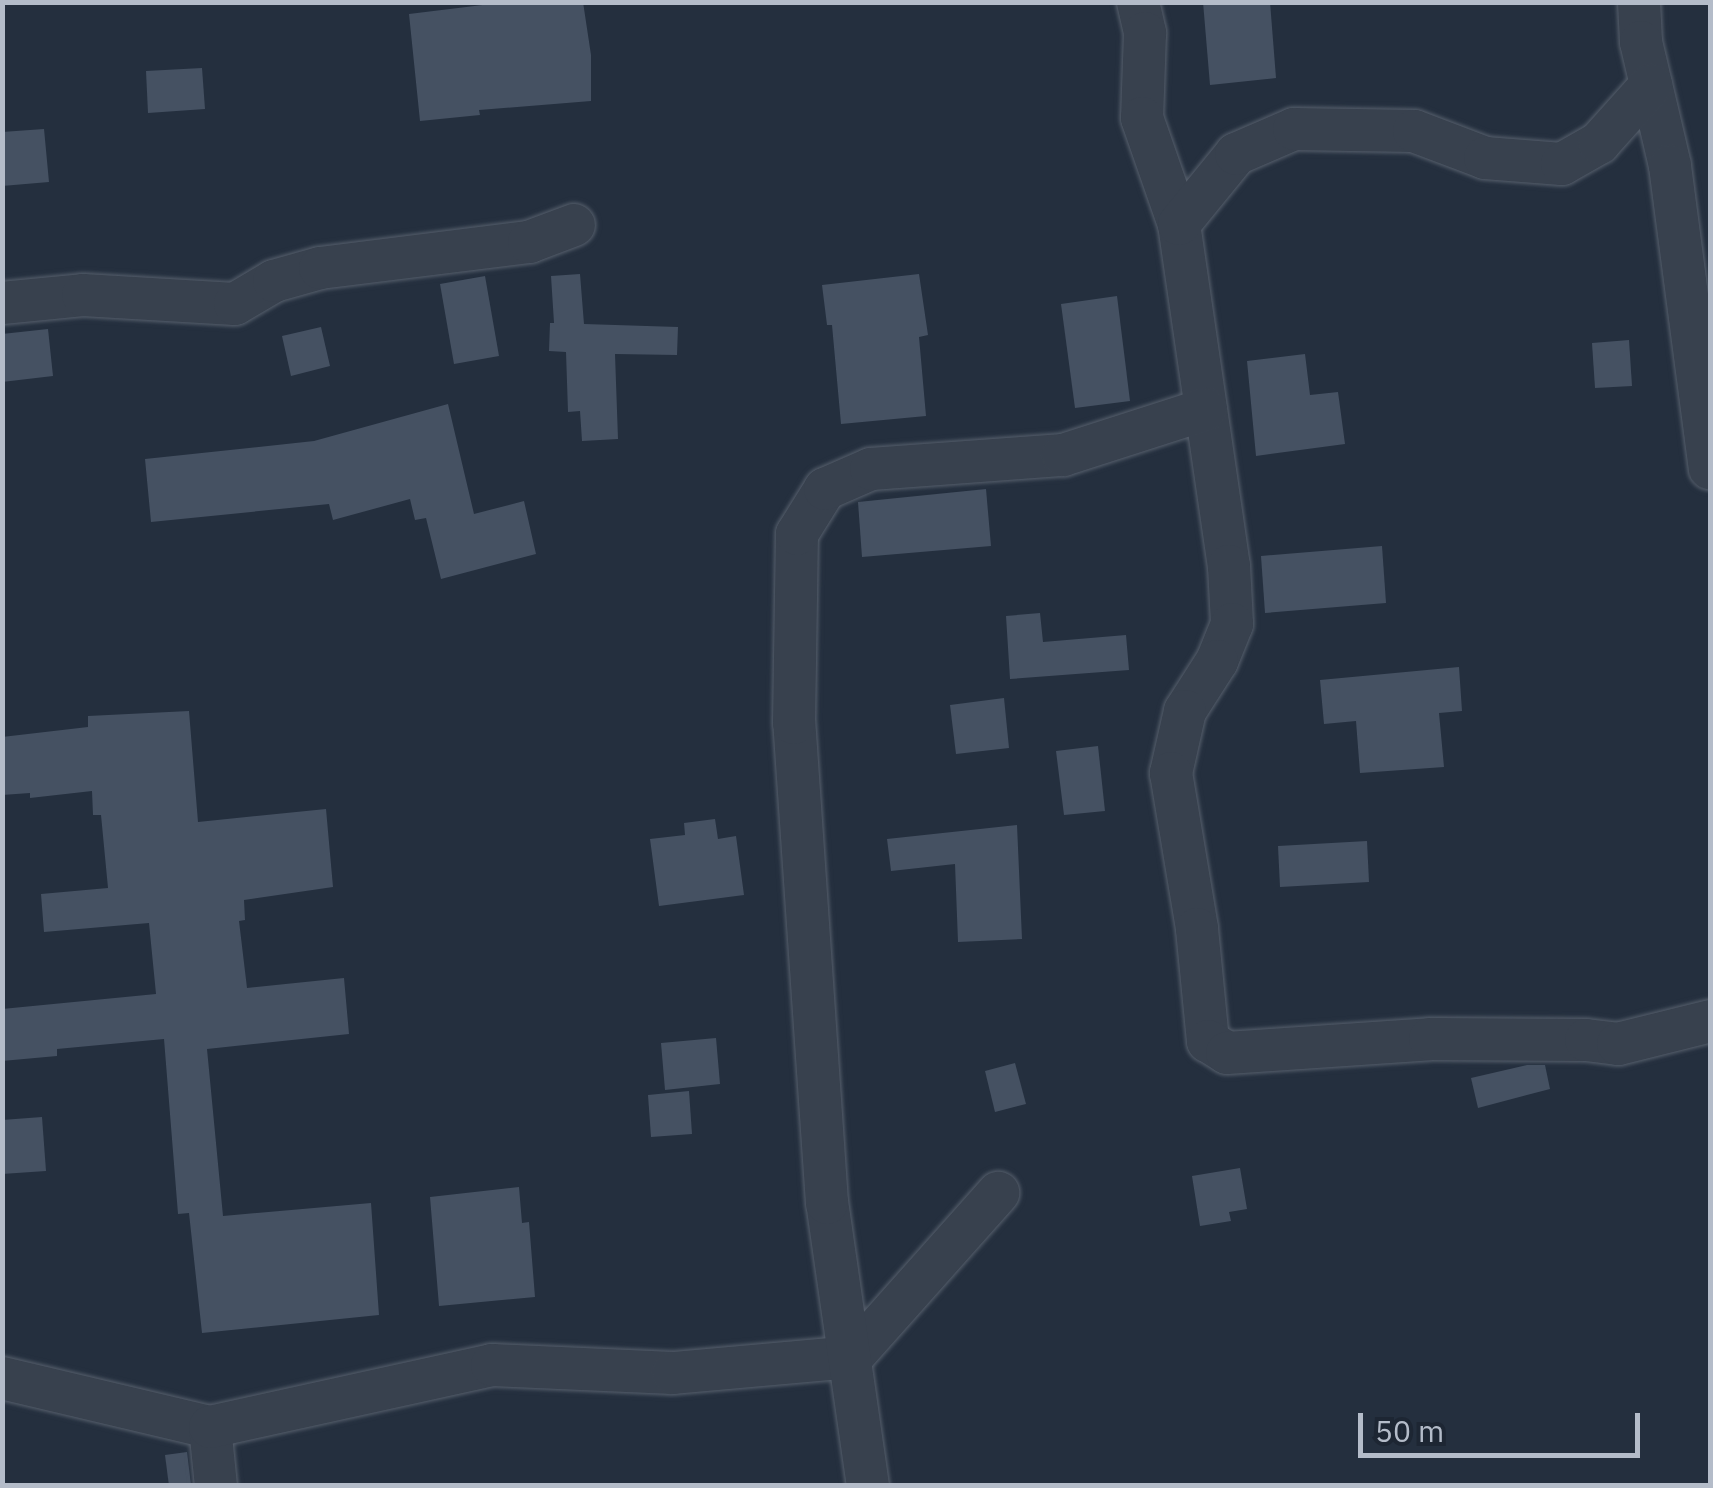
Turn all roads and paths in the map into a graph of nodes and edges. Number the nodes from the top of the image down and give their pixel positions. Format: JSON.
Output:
{"nodes":[{"id":1,"x":1138,"y":2,"type":"edge"},
{"id":2,"x":1639,"y":2,"type":"edge"},
{"id":3,"x":1650,"y":85,"type":"junction"},
{"id":4,"x":574,"y":224,"type":"dead end"},
{"id":5,"x":1179,"y":224,"type":"junction"},
{"id":6,"x":2,"y":303,"type":"edge"},
{"id":7,"x":1206,"y":409,"type":"junction"},
{"id":8,"x":1710,"y":468,"type":"edge"},
{"id":9,"x":1710,"y":1021,"type":"edge"},
{"id":10,"x":998,"y":1194,"type":"dead end"},
{"id":11,"x":852,"y":1357,"type":"junction"},
{"id":12,"x":2,"y":1378,"type":"edge"},
{"id":13,"x":210,"y":1427,"type":"junction"},
{"id":14,"x":216,"y":1486,"type":"edge"},
{"id":15,"x":868,"y":1486,"type":"edge"}],
"edges":[{"from":1,"to":5,"type":"street"},
{"from":2,"to":3,"type":"street"},
{"from":3,"to":5,"type":"street"},
{"from":3,"to":8,"type":"street"},
{"from":4,"to":6,"type":"street"},
{"from":5,"to":7,"type":"street"},
{"from":7,"to":9,"type":"street"},
{"from":7,"to":11,"type":"street"},
{"from":10,"to":11,"type":"street"},
{"from":11,"to":13,"type":"street"},
{"from":11,"to":15,"type":"street"},
{"from":12,"to":13,"type":"street"},
{"from":13,"to":14,"type":"street"}]}
